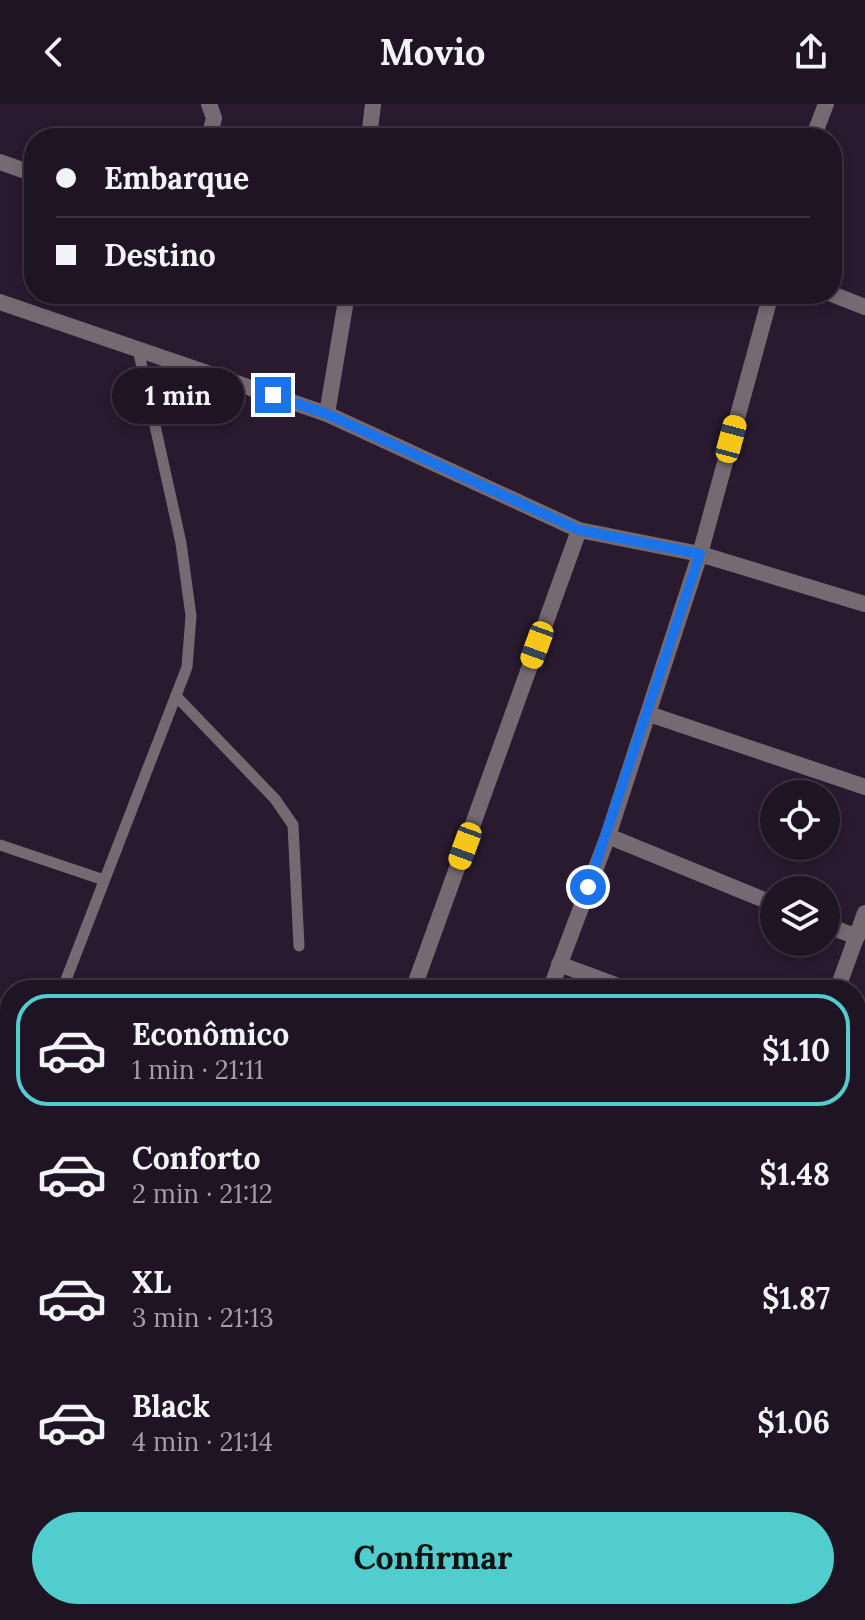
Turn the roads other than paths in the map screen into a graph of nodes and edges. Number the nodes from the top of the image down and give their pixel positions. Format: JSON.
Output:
{"nodes":[{"id":1,"x":209,"y":104,"type":"edge"},
{"id":2,"x":373,"y":104,"type":"edge"},
{"id":3,"x":826,"y":104,"type":"edge"},
{"id":4,"x":212,"y":128,"type":"edge"},
{"id":5,"x":370,"y":128,"type":"edge"},
{"id":6,"x":817,"y":128,"type":"edge"},
{"id":7,"x":0,"y":162,"type":"edge"},
{"id":8,"x":24,"y":170,"type":"edge"},
{"id":9,"x":842,"y":298,"type":"edge"},
{"id":10,"x":0,"y":302,"type":"edge"},
{"id":11,"x":345,"y":304,"type":"edge"},
{"id":12,"x":768,"y":304,"type":"edge"},
{"id":13,"x":865,"y":307,"type":"edge"},
{"id":14,"x":138,"y":349,"type":"junction"},
{"id":15,"x":327,"y":414,"type":"junction"},
{"id":16,"x":579,"y":530,"type":"junction"},
{"id":17,"x":700,"y":554,"type":"junction"},
{"id":18,"x":865,"y":604,"type":"edge"},
{"id":19,"x":176,"y":696,"type":"junction"},
{"id":20,"x":649,"y":714,"type":"junction"},
{"id":21,"x":865,"y":787,"type":"edge"},
{"id":22,"x":608,"y":836,"type":"junction"},
{"id":23,"x":0,"y":845,"type":"edge"},
{"id":24,"x":104,"y":880,"type":"junction"},
{"id":25,"x":760,"y":898,"type":"edge"},
{"id":26,"x":865,"y":913,"type":"edge"},
{"id":27,"x":840,"y":930,"type":"edge"},
{"id":28,"x":857,"y":937,"type":"junction"},
{"id":29,"x":299,"y":946,"type":"dead end"},
{"id":30,"x":559,"y":964,"type":"junction"},
{"id":31,"x":66,"y":980,"type":"edge"},
{"id":32,"x":417,"y":980,"type":"edge"},
{"id":33,"x":553,"y":980,"type":"edge"},
{"id":34,"x":602,"y":980,"type":"edge"},
{"id":35,"x":841,"y":980,"type":"edge"}],
"edges":[{"from":1,"to":4,"type":"street"},
{"from":2,"to":5,"type":"street"},
{"from":3,"to":6,"type":"street"},
{"from":7,"to":8,"type":"street"},
{"from":9,"to":13,"type":"street"},
{"from":10,"to":14,"type":"street"},
{"from":11,"to":15,"type":"street"},
{"from":12,"to":17,"type":"street"},
{"from":14,"to":15,"type":"street"},
{"from":14,"to":19,"type":"lane"},
{"from":15,"to":16,"type":"street"},
{"from":16,"to":17,"type":"street"},
{"from":16,"to":32,"type":"street"},
{"from":17,"to":18,"type":"street"},
{"from":17,"to":20,"type":"street"},
{"from":19,"to":24,"type":"lane"},
{"from":19,"to":29,"type":"lane"},
{"from":20,"to":21,"type":"street"},
{"from":20,"to":22,"type":"street"},
{"from":22,"to":25,"type":"street"},
{"from":22,"to":30,"type":"street"},
{"from":23,"to":24,"type":"lane"},
{"from":24,"to":31,"type":"lane"},
{"from":26,"to":28,"type":"street"},
{"from":27,"to":28,"type":"street"},
{"from":28,"to":35,"type":"street"},
{"from":30,"to":33,"type":"street"},
{"from":30,"to":34,"type":"street"}]}
